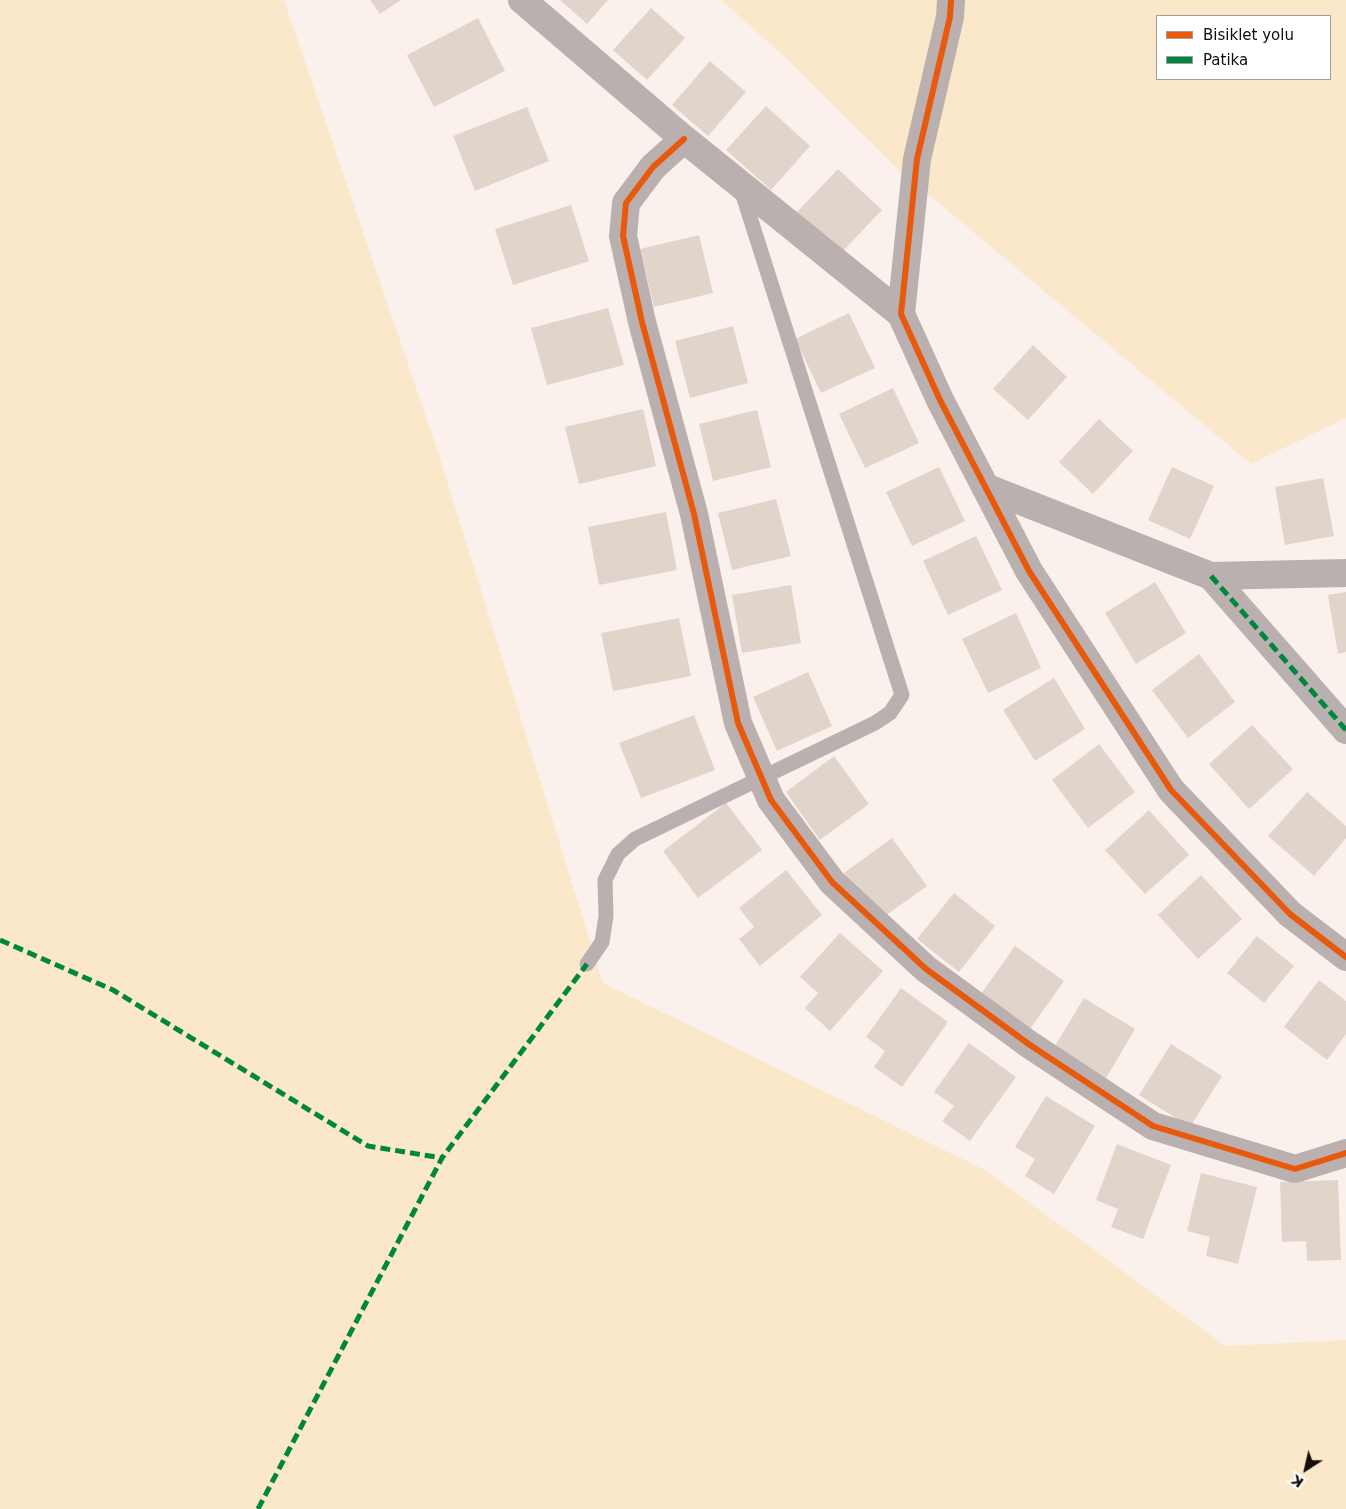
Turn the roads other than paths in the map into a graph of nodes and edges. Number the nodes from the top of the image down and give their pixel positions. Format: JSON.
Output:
{"nodes":[{"id":1,"x":522,"y":0,"type":"edge"},
{"id":2,"x":951,"y":0,"type":"edge"},
{"id":3,"x":684,"y":139,"type":"junction"},
{"id":4,"x":740,"y":184,"type":"junction"},
{"id":5,"x":901,"y":314,"type":"junction"},
{"id":6,"x":985,"y":487,"type":"junction"},
{"id":7,"x":1346,"y":573,"type":"edge"},
{"id":8,"x":1211,"y":576,"type":"junction"},
{"id":9,"x":1343,"y":722,"type":"edge"},
{"id":10,"x":761,"y":777,"type":"junction"},
{"id":11,"x":1346,"y":957,"type":"edge"},
{"id":12,"x":587,"y":964,"type":"dead end"},
{"id":13,"x":1346,"y":1153,"type":"edge"}],
"edges":[{"from":1,"to":3,"type":"street"},
{"from":2,"to":5,"type":"street"},
{"from":3,"to":4,"type":"street"},
{"from":3,"to":10,"type":"street"},
{"from":4,"to":5,"type":"street"},
{"from":4,"to":10,"type":"lane"},
{"from":5,"to":6,"type":"street"},
{"from":6,"to":8,"type":"street"},
{"from":6,"to":11,"type":"street"},
{"from":7,"to":8,"type":"street"},
{"from":8,"to":9,"type":"street"},
{"from":10,"to":12,"type":"lane"},
{"from":10,"to":13,"type":"street"}]}
